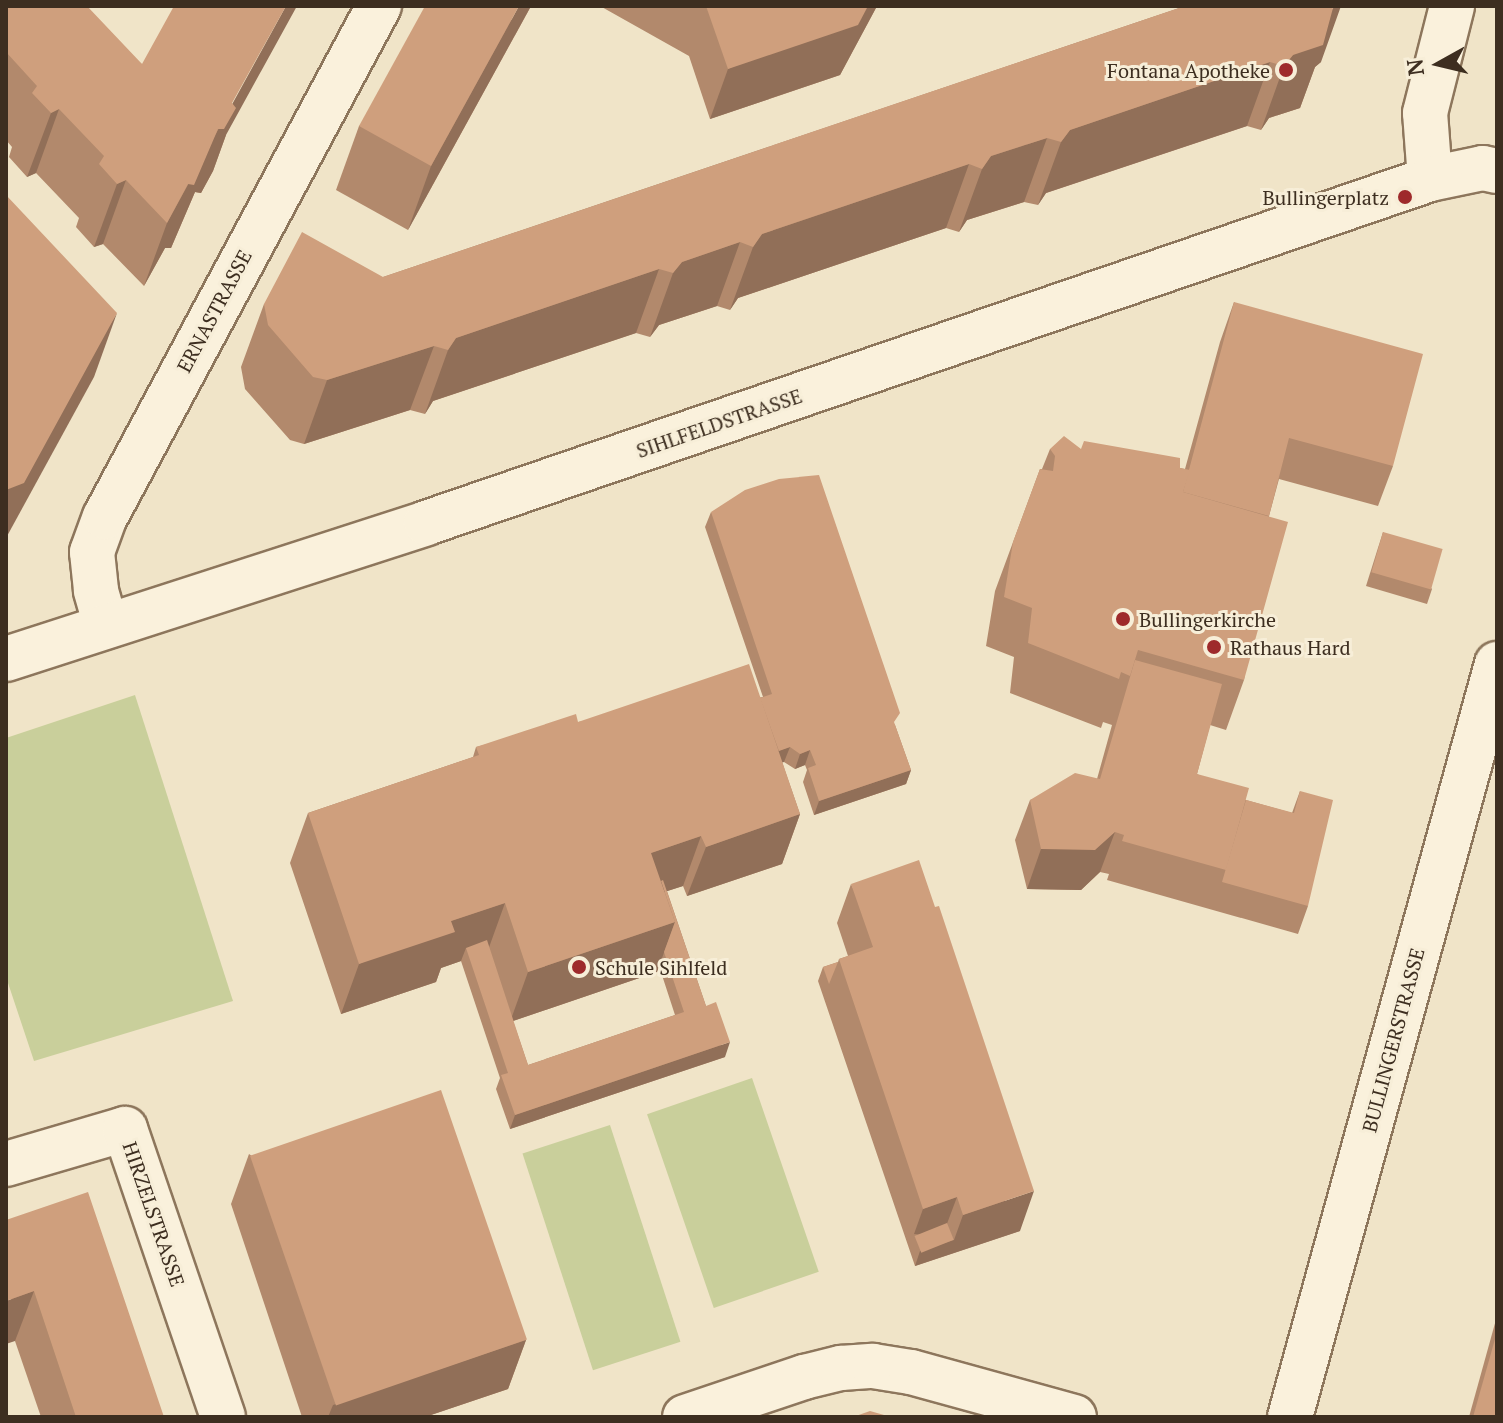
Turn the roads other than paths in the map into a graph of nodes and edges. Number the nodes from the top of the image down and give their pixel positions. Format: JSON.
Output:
{"nodes":[{"id":1,"x":379,"y":6,"type":"edge"},
{"id":2,"x":1452,"y":6,"type":"edge"},
{"id":3,"x":1497,"y":171,"type":"edge"},
{"id":4,"x":1430,"y":179,"type":"junction"},
{"id":5,"x":106,"y":626,"type":"junction"},
{"id":6,"x":6,"y":659,"type":"edge"},
{"id":7,"x":1497,"y":664,"type":"edge"},
{"id":8,"x":6,"y":1164,"type":"edge"},
{"id":9,"x":223,"y":1417,"type":"edge"},
{"id":10,"x":685,"y":1417,"type":"edge"},
{"id":11,"x":1074,"y":1417,"type":"edge"},
{"id":12,"x":1290,"y":1417,"type":"edge"}],
"edges":[{"from":1,"to":5,"type":"street","name":"ERNASTRASSE"},
{"from":2,"to":4,"type":"street"},
{"from":3,"to":4,"type":"street"},
{"from":4,"to":5,"type":"street","name":"SIHLFELDSTRASSE"},
{"from":5,"to":6,"type":"street","name":"SIHLFELDSTRASSE"},
{"from":7,"to":12,"type":"street","name":"BULLINGERSTRASSE"},
{"from":8,"to":9,"type":"street","name":"HIRZELSTRASSE"},
{"from":10,"to":11,"type":"street"}]}
